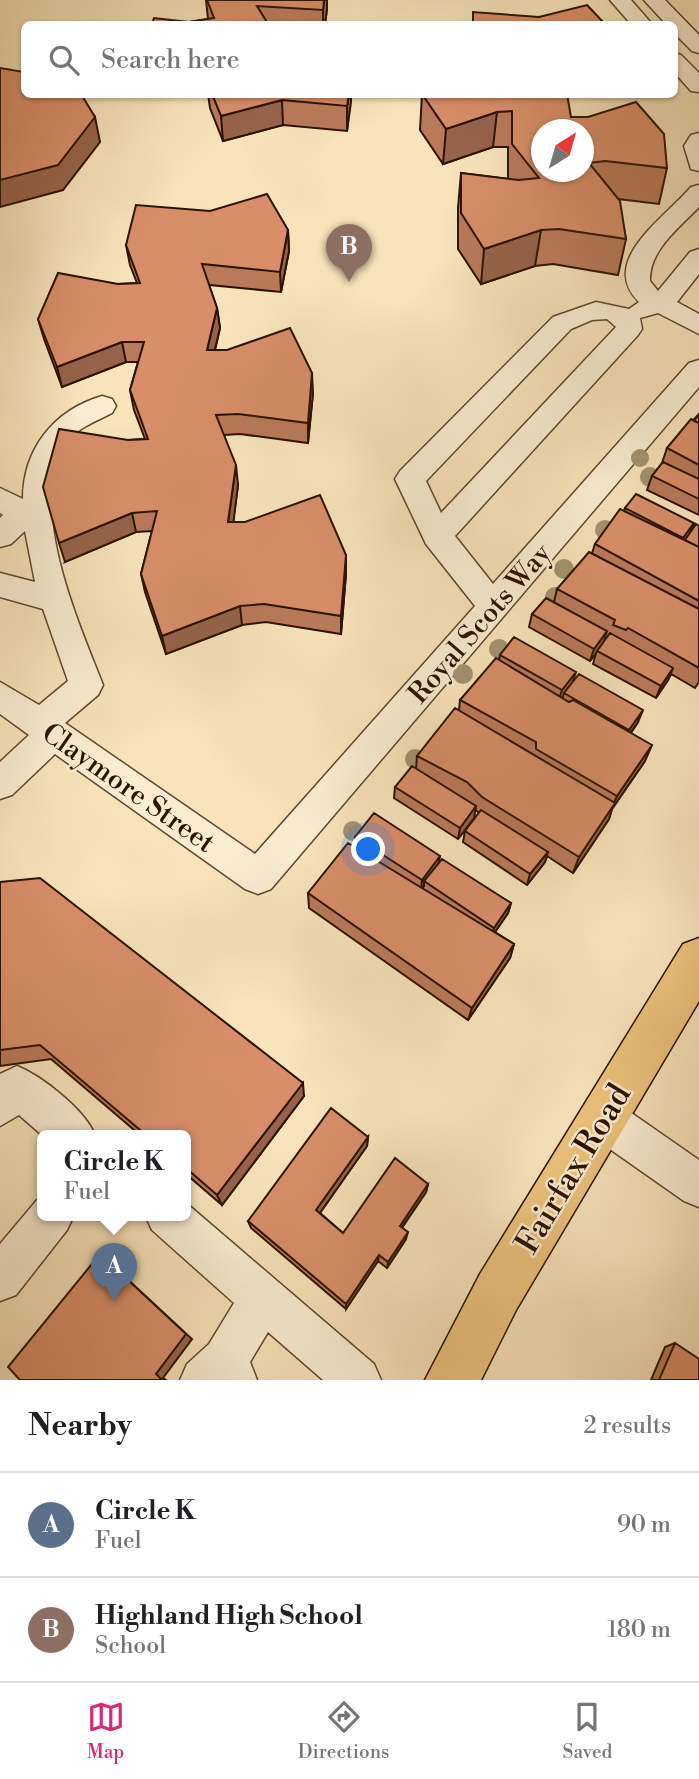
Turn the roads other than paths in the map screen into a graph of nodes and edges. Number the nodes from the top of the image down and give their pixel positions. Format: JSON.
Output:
{"nodes":[{"id":1,"x":620,"y":0,"type":"edge"},
{"id":2,"x":654,"y":0,"type":"edge"},
{"id":3,"x":639,"y":21,"type":"edge"},
{"id":4,"x":674,"y":21,"type":"edge"},
{"id":5,"x":678,"y":25,"type":"edge"},
{"id":6,"x":699,"y":47,"type":"edge"},
{"id":7,"x":678,"y":64,"type":"edge"},
{"id":8,"x":699,"y":86,"type":"edge"},
{"id":9,"x":699,"y":140,"type":"edge"},
{"id":10,"x":699,"y":164,"type":"edge"},
{"id":11,"x":699,"y":192,"type":"edge"},
{"id":12,"x":699,"y":257,"type":"edge"},
{"id":13,"x":662,"y":303,"type":"junction"},
{"id":14,"x":623,"y":316,"type":"junction"},
{"id":15,"x":699,"y":325,"type":"edge"},
{"id":16,"x":699,"y":369,"type":"edge"},
{"id":17,"x":102,"y":406,"type":"dead end"},
{"id":18,"x":20,"y":512,"type":"edge"},
{"id":19,"x":438,"y":536,"type":"junction"},
{"id":20,"x":0,"y":537,"type":"edge"},
{"id":21,"x":0,"y":585,"type":"edge"},
{"id":22,"x":55,"y":600,"type":"junction"},
{"id":23,"x":494,"y":606,"type":"junction"},
{"id":24,"x":0,"y":696,"type":"edge"},
{"id":25,"x":47,"y":729,"type":"junction"},
{"id":26,"x":0,"y":784,"type":"edge"},
{"id":27,"x":258,"y":877,"type":"joint"},
{"id":28,"x":699,"y":959,"type":"edge"},
{"id":29,"x":0,"y":1105,"type":"edge"},
{"id":30,"x":602,"y":1118,"type":"junction"},
{"id":31,"x":68,"y":1130,"type":"edge"},
{"id":32,"x":699,"y":1186,"type":"edge"},
{"id":33,"x":47,"y":1221,"type":"edge"},
{"id":34,"x":174,"y":1221,"type":"edge"},
{"id":35,"x":0,"y":1279,"type":"edge"},
{"id":36,"x":263,"y":1298,"type":"junction"},
{"id":37,"x":220,"y":1375,"type":"edge"},
{"id":38,"x":358,"y":1380,"type":"edge"},
{"id":39,"x":452,"y":1380,"type":"edge"}],
"edges":[{"from":1,"to":3,"type":"street"},
{"from":2,"to":4,"type":"street"},
{"from":5,"to":6,"type":"street"},
{"from":7,"to":8,"type":"street"},
{"from":9,"to":10,"type":"street"},
{"from":11,"to":13,"type":"street"},
{"from":12,"to":13,"type":"street"},
{"from":13,"to":14,"type":"street"},
{"from":13,"to":15,"type":"street"},
{"from":14,"to":19,"type":"street"},
{"from":14,"to":19,"type":"street"},
{"from":16,"to":23,"type":"street","name":"Royal Scots Way"},
{"from":17,"to":18,"type":"street"},
{"from":18,"to":20,"type":"street"},
{"from":18,"to":22,"type":"street"},
{"from":19,"to":23,"type":"street"},
{"from":21,"to":22,"type":"street"},
{"from":22,"to":25,"type":"street"},
{"from":23,"to":27,"type":"street","name":"Royal Scots Way"},
{"from":24,"to":25,"type":"street","name":"Claymore Street"},
{"from":25,"to":26,"type":"street"},
{"from":25,"to":27,"type":"street","name":"Claymore Street"},
{"from":28,"to":30,"type":"main road","name":"Fairfax Road"},
{"from":29,"to":31,"type":"street"},
{"from":30,"to":32,"type":"street"},
{"from":30,"to":39,"type":"main road","name":"Fairfax Road"},
{"from":33,"to":35,"type":"street"},
{"from":34,"to":36,"type":"street"},
{"from":36,"to":37,"type":"street"},
{"from":36,"to":38,"type":"street"}]}
